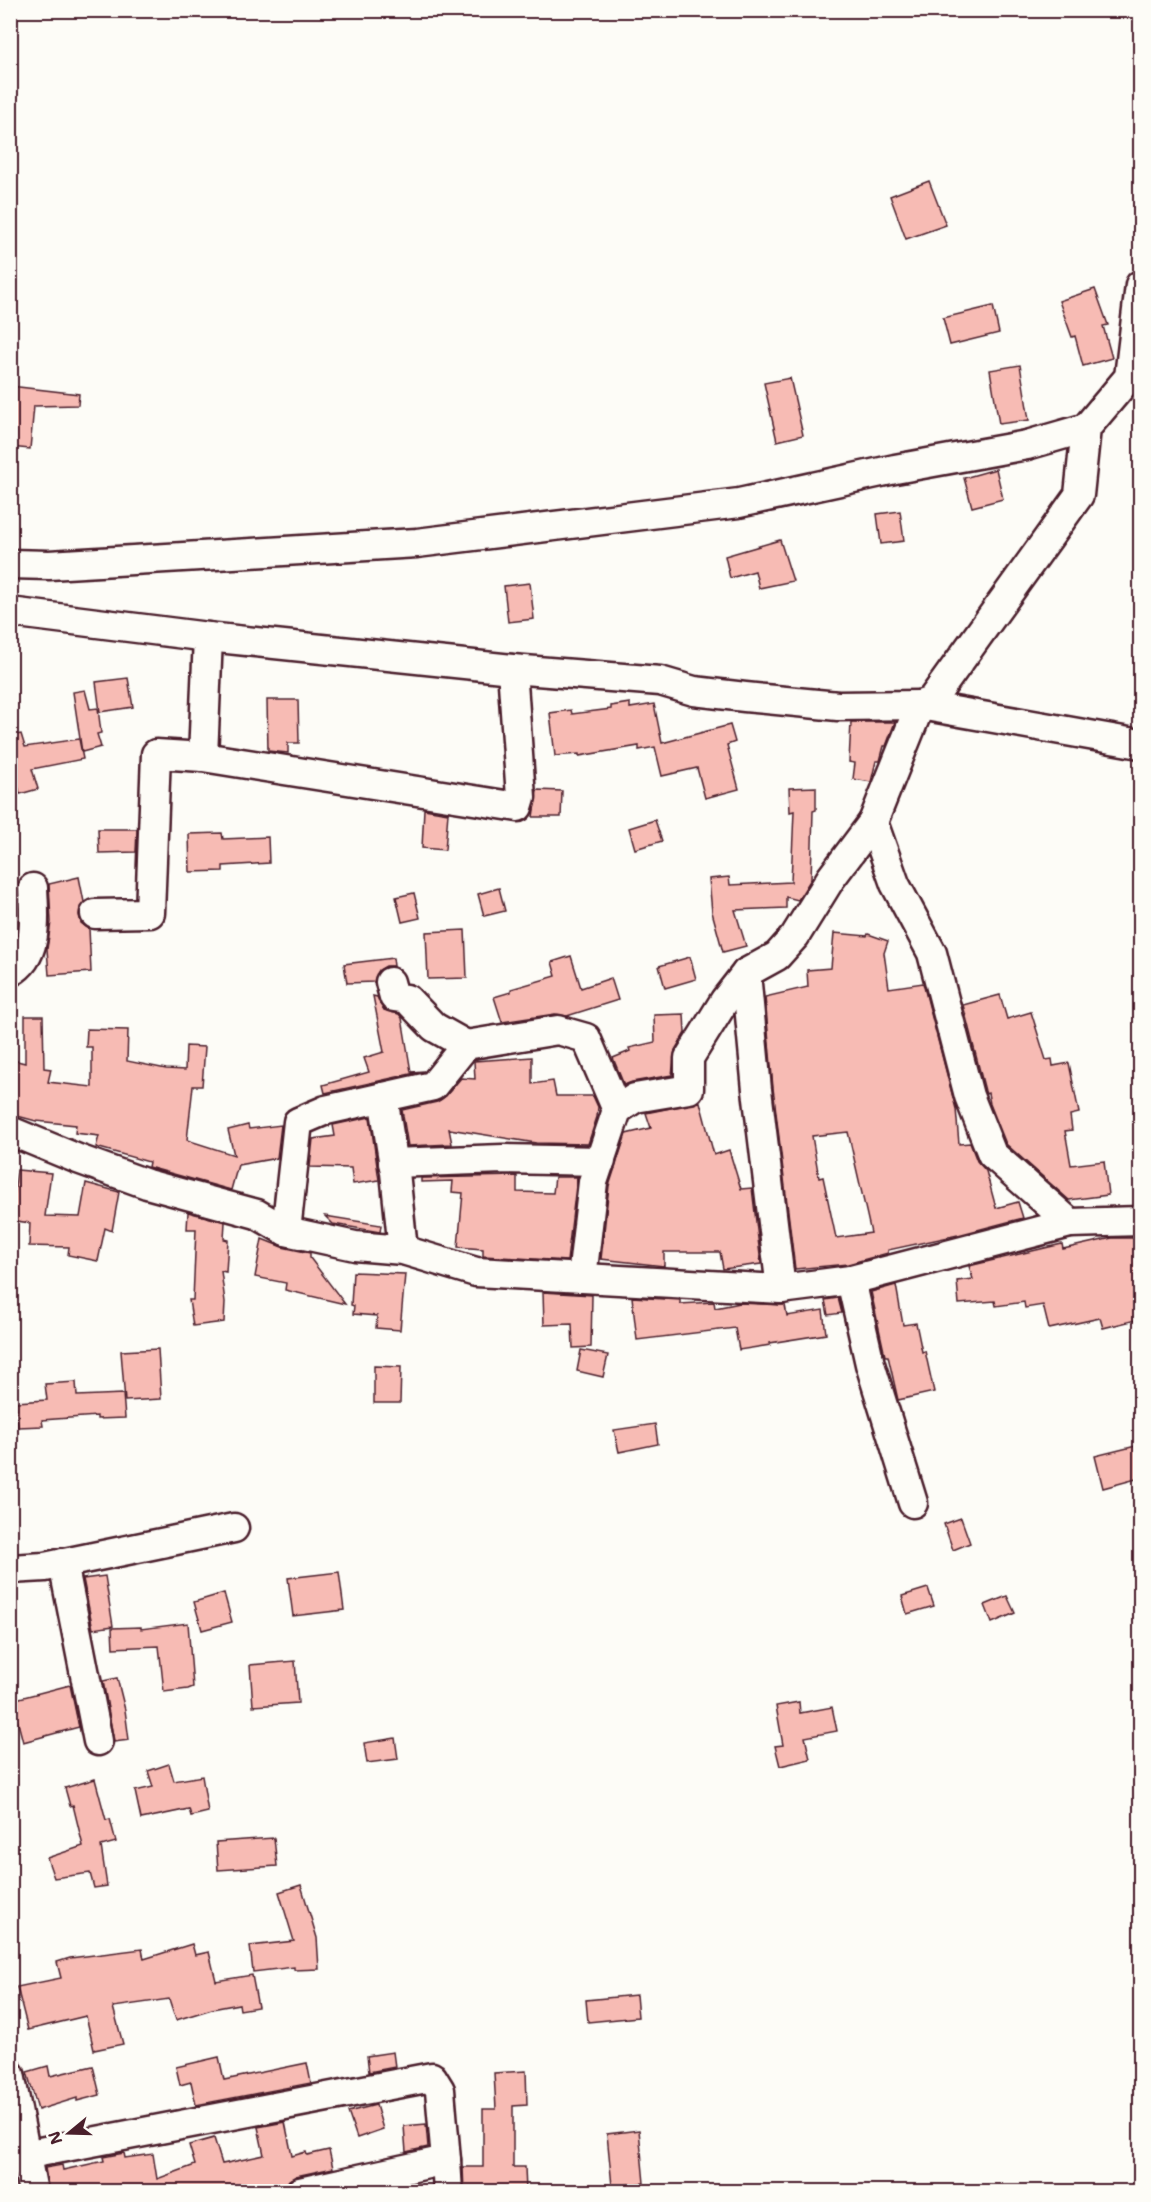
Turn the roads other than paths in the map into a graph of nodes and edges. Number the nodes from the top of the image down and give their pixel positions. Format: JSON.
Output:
{"nodes":[{"id":1,"x":1140,"y":285,"type":"edge"},
{"id":2,"x":1086,"y":428,"type":"junction"},
{"id":3,"x":10,"y":564,"type":"edge"},
{"id":4,"x":10,"y":612,"type":"edge"},
{"id":5,"x":208,"y":637,"type":"junction"},
{"id":6,"x":512,"y":669,"type":"junction"},
{"id":7,"x":920,"y":705,"type":"junction"},
{"id":8,"x":1140,"y":744,"type":"edge"},
{"id":9,"x":203,"y":757,"type":"junction"},
{"id":10,"x":873,"y":822,"type":"junction"},
{"id":11,"x":33,"y":888,"type":"dead end"},
{"id":12,"x":95,"y":914,"type":"dead end"},
{"id":13,"x":10,"y":972,"type":"edge"},
{"id":14,"x":746,"y":973,"type":"junction"},
{"id":15,"x":390,"y":981,"type":"dead end"},
{"id":16,"x":466,"y":1046,"type":"junction"},
{"id":17,"x":383,"y":1097,"type":"junction"},
{"id":18,"x":616,"y":1110,"type":"junction"},
{"id":19,"x":10,"y":1131,"type":"edge"},
{"id":20,"x":600,"y":1161,"type":"junction"},
{"id":21,"x":393,"y":1163,"type":"junction"},
{"id":22,"x":1140,"y":1221,"type":"edge"},
{"id":23,"x":1070,"y":1223,"type":"junction"},
{"id":24,"x":286,"y":1232,"type":"junction"},
{"id":25,"x":403,"y":1250,"type":"junction"},
{"id":26,"x":582,"y":1278,"type":"junction"},
{"id":27,"x":850,"y":1280,"type":"junction"},
{"id":28,"x":781,"y":1289,"type":"junction"},
{"id":29,"x":913,"y":1503,"type":"dead end"},
{"id":30,"x":234,"y":1528,"type":"dead end"},
{"id":31,"x":63,"y":1563,"type":"junction"},
{"id":32,"x":10,"y":1569,"type":"edge"},
{"id":33,"x":98,"y":1741,"type":"dead end"},
{"id":34,"x":10,"y":2074,"type":"edge"},
{"id":35,"x":24,"y":2155,"type":"junction"},
{"id":36,"x":446,"y":2160,"type":"junction"},
{"id":37,"x":33,"y":2192,"type":"edge"},
{"id":38,"x":300,"y":2192,"type":"edge"},
{"id":39,"x":448,"y":2192,"type":"edge"}],
"edges":[{"from":1,"to":2,"type":"street"},
{"from":2,"to":3,"type":"street"},
{"from":2,"to":7,"type":"street"},
{"from":4,"to":5,"type":"street"},
{"from":5,"to":6,"type":"street"},
{"from":5,"to":9,"type":"street"},
{"from":6,"to":7,"type":"street"},
{"from":6,"to":9,"type":"street"},
{"from":7,"to":8,"type":"street"},
{"from":7,"to":10,"type":"street"},
{"from":9,"to":12,"type":"street"},
{"from":10,"to":14,"type":"street"},
{"from":10,"to":23,"type":"street"},
{"from":11,"to":13,"type":"street"},
{"from":14,"to":18,"type":"street"},
{"from":14,"to":28,"type":"street"},
{"from":15,"to":16,"type":"street"},
{"from":16,"to":17,"type":"street"},
{"from":16,"to":18,"type":"street"},
{"from":17,"to":21,"type":"street"},
{"from":17,"to":24,"type":"street"},
{"from":18,"to":20,"type":"street"},
{"from":19,"to":24,"type":"street"},
{"from":20,"to":21,"type":"street"},
{"from":20,"to":26,"type":"street"},
{"from":21,"to":25,"type":"street"},
{"from":22,"to":23,"type":"street"},
{"from":23,"to":27,"type":"street"},
{"from":24,"to":25,"type":"street"},
{"from":25,"to":26,"type":"street"},
{"from":26,"to":28,"type":"street"},
{"from":27,"to":28,"type":"street"},
{"from":27,"to":29,"type":"street"},
{"from":30,"to":31,"type":"street"},
{"from":31,"to":32,"type":"street"},
{"from":31,"to":33,"type":"street"},
{"from":34,"to":35,"type":"street"},
{"from":35,"to":36,"type":"street"},
{"from":35,"to":37,"type":"street"},
{"from":36,"to":38,"type":"street"},
{"from":36,"to":39,"type":"street"}]}
